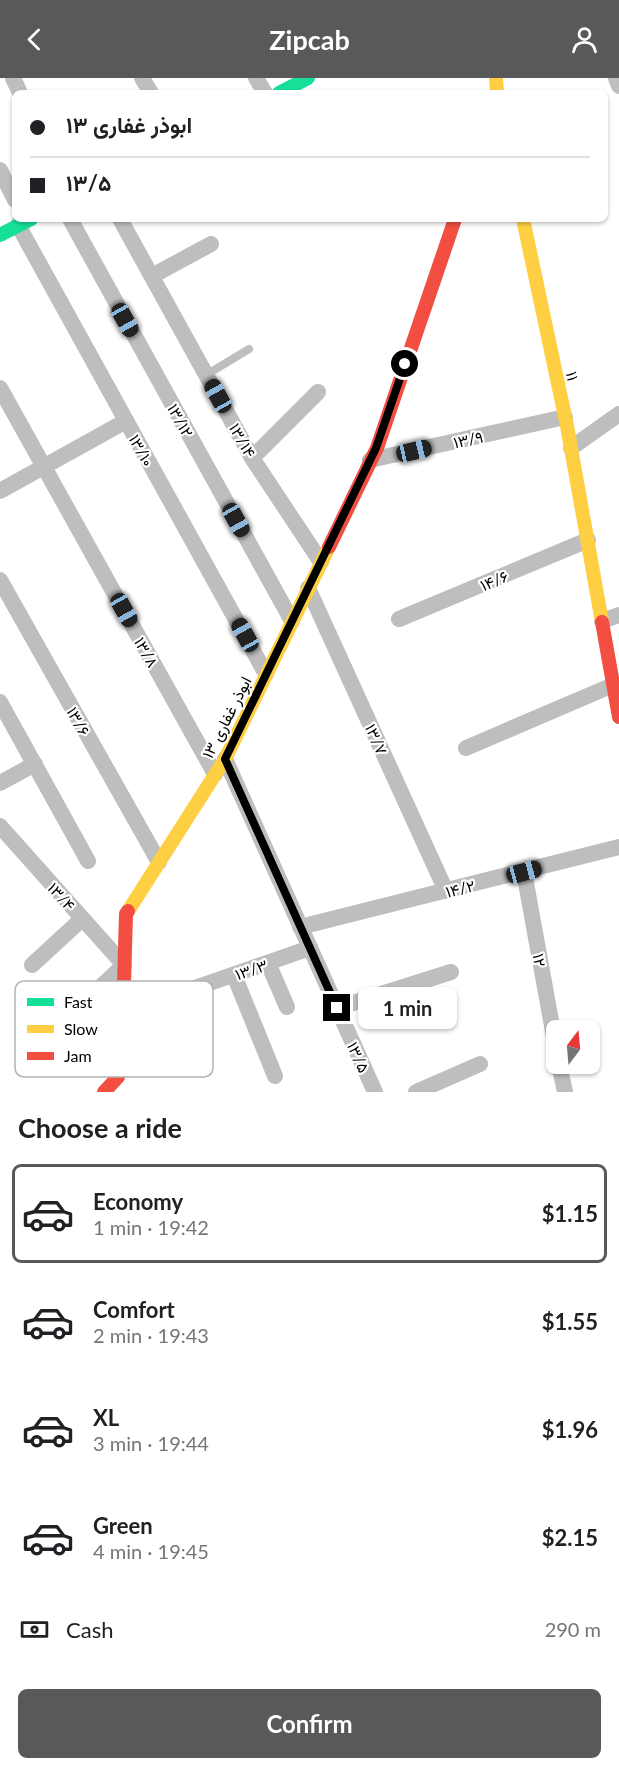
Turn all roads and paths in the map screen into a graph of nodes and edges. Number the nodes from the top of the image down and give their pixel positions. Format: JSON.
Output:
{"nodes":[{"id":1,"x":308,"y":78,"type":"edge"},
{"id":2,"x":616,"y":78,"type":"edge"},
{"id":3,"x":619,"y":86,"type":"edge"},
{"id":4,"x":285,"y":90,"type":"edge"},
{"id":5,"x":0,"y":170,"type":"edge"},
{"id":6,"x":12,"y":194,"type":"edge"},
{"id":7,"x":23,"y":222,"type":"edge"},
{"id":8,"x":26,"y":222,"type":"edge"},
{"id":9,"x":72,"y":222,"type":"edge"},
{"id":10,"x":122,"y":222,"type":"edge"},
{"id":11,"x":454,"y":222,"type":"edge"},
{"id":12,"x":524,"y":222,"type":"edge"},
{"id":13,"x":0,"y":235,"type":"edge"},
{"id":14,"x":211,"y":244,"type":"dead end"},
{"id":15,"x":152,"y":276,"type":"junction"},
{"id":16,"x":249,"y":349,"type":"dead end"},
{"id":17,"x":207,"y":375,"type":"junction"},
{"id":18,"x":0,"y":388,"type":"edge"},
{"id":19,"x":318,"y":393,"type":"dead end"},
{"id":20,"x":619,"y":414,"type":"edge"},
{"id":21,"x":565,"y":417,"type":"junction"},
{"id":22,"x":126,"y":421,"type":"junction"},
{"id":23,"x":571,"y":448,"type":"junction"},
{"id":24,"x":252,"y":458,"type":"junction"},
{"id":25,"x":370,"y":460,"type":"junction"},
{"id":26,"x":44,"y":467,"type":"junction"},
{"id":27,"x":0,"y":491,"type":"edge"},
{"id":28,"x":588,"y":540,"type":"junction"},
{"id":29,"x":321,"y":562,"type":"junction"},
{"id":30,"x":0,"y":580,"type":"edge"},
{"id":31,"x":308,"y":588,"type":"junction"},
{"id":32,"x":619,"y":615,"type":"edge"},
{"id":33,"x":399,"y":619,"type":"dead end"},
{"id":34,"x":292,"y":621,"type":"junction"},
{"id":35,"x":602,"y":621,"type":"junction"},
{"id":36,"x":266,"y":674,"type":"junction"},
{"id":37,"x":614,"y":685,"type":"junction"},
{"id":38,"x":0,"y":702,"type":"edge"},
{"id":39,"x":619,"y":717,"type":"edge"},
{"id":40,"x":466,"y":748,"type":"dead end"},
{"id":41,"x":225,"y":759,"type":"junction"},
{"id":42,"x":35,"y":765,"type":"junction"},
{"id":43,"x":215,"y":774,"type":"junction"},
{"id":44,"x":0,"y":783,"type":"edge"},
{"id":45,"x":0,"y":826,"type":"edge"},
{"id":46,"x":619,"y":847,"type":"edge"},
{"id":47,"x":88,"y":861,"type":"dead end"},
{"id":48,"x":159,"y":862,"type":"junction"},
{"id":49,"x":524,"y":872,"type":"junction"},
{"id":50,"x":446,"y":891,"type":"junction"},
{"id":51,"x":82,"y":918,"type":"junction"},
{"id":52,"x":300,"y":927,"type":"junction"},
{"id":53,"x":310,"y":948,"type":"junction"},
{"id":54,"x":268,"y":963,"type":"junction"},
{"id":55,"x":32,"y":965,"type":"dead end"},
{"id":56,"x":124,"y":965,"type":"junction"},
{"id":57,"x":451,"y":972,"type":"dead end"},
{"id":58,"x":234,"y":975,"type":"junction"},
{"id":59,"x":107,"y":981,"type":"edge"},
{"id":60,"x":124,"y":981,"type":"edge"},
{"id":61,"x":213,"y":982,"type":"edge"},
{"id":62,"x":287,"y":1007,"type":"dead end"},
{"id":63,"x":337,"y":1008,"type":"junction"},
{"id":64,"x":551,"y":1020,"type":"edge"},
{"id":65,"x":480,"y":1064,"type":"dead end"},
{"id":66,"x":562,"y":1074,"type":"edge"},
{"id":67,"x":275,"y":1076,"type":"dead end"},
{"id":68,"x":117,"y":1077,"type":"edge"},
{"id":69,"x":104,"y":1092,"type":"edge"},
{"id":70,"x":375,"y":1092,"type":"edge"},
{"id":71,"x":416,"y":1092,"type":"edge"},
{"id":72,"x":565,"y":1092,"type":"edge"}],
"edges":[{"from":1,"to":4,"type":"street"},
{"from":2,"to":3,"type":"street"},
{"from":5,"to":6,"type":"street"},
{"from":7,"to":13,"type":"street"},
{"from":8,"to":22,"type":"street","name":"۱۳/۱۰"},
{"from":9,"to":34,"type":"street","name":"۱۳/۱۲"},
{"from":10,"to":15,"type":"street","name":"۱۳/۱۴"},
{"from":11,"to":25,"type":"street","name":"۱۳ ابوذر غفاری"},
{"from":12,"to":21,"type":"street","name":"۱۱"},
{"from":14,"to":15,"type":"street"},
{"from":15,"to":17,"type":"street","name":"۱۳/۱۴"},
{"from":16,"to":17,"type":"lane"},
{"from":17,"to":24,"type":"street","name":"۱۳/۱۴"},
{"from":18,"to":26,"type":"street","name":"۱۳/۸"},
{"from":19,"to":24,"type":"street"},
{"from":20,"to":23,"type":"street"},
{"from":21,"to":23,"type":"street","name":"۱۱"},
{"from":21,"to":25,"type":"street","name":"۱۳/۹"},
{"from":22,"to":26,"type":"street"},
{"from":22,"to":36,"type":"street","name":"۱۳/۱۰"},
{"from":23,"to":28,"type":"street","name":"۱۱"},
{"from":24,"to":29,"type":"street","name":"۱۳/۱۴"},
{"from":25,"to":29,"type":"street","name":"۱۳ ابوذر غفاری"},
{"from":26,"to":27,"type":"street"},
{"from":26,"to":43,"type":"street","name":"۱۳/۸"},
{"from":28,"to":33,"type":"street","name":"۱۴/۶"},
{"from":28,"to":35,"type":"street","name":"۱۱"},
{"from":29,"to":31,"type":"street","name":"۱۳ ابوذر غفاری"},
{"from":30,"to":48,"type":"street","name":"۱۳/۶"},
{"from":31,"to":34,"type":"street","name":"۱۳ ابوذر غفاری"},
{"from":31,"to":50,"type":"street","name":"۱۳/۷"},
{"from":32,"to":35,"type":"street"},
{"from":34,"to":36,"type":"street","name":"۱۳ ابوذر غفاری"},
{"from":35,"to":37,"type":"street","name":"۱۱"},
{"from":36,"to":41,"type":"street","name":"۱۳ ابوذر غفاری"},
{"from":37,"to":39,"type":"street","name":"۱۱"},
{"from":37,"to":40,"type":"street"},
{"from":38,"to":42,"type":"street"},
{"from":41,"to":43,"type":"street","name":"۱۳ ابوذر غفاری"},
{"from":41,"to":52,"type":"street","name":"۱۳/۵"},
{"from":42,"to":44,"type":"street"},
{"from":42,"to":47,"type":"street"},
{"from":43,"to":48,"type":"street","name":"۱۳ ابوذر غفاری"},
{"from":45,"to":51,"type":"street","name":"۱۳/۴"},
{"from":46,"to":49,"type":"street","name":"۱۴/۲"},
{"from":48,"to":56,"type":"street","name":"۱۳ ابوذر غفاری"},
{"from":49,"to":50,"type":"street","name":"۱۴/۲"},
{"from":49,"to":64,"type":"street","name":"۱۲"},
{"from":50,"to":52,"type":"street","name":"۱۴/۲"},
{"from":51,"to":55,"type":"street"},
{"from":51,"to":56,"type":"street","name":"۱۳/۴"},
{"from":52,"to":53,"type":"street","name":"۱۳/۵"},
{"from":53,"to":54,"type":"street","name":"۱۳/۳"},
{"from":53,"to":63,"type":"street","name":"۱۳/۵"},
{"from":54,"to":58,"type":"street","name":"۱۳/۳"},
{"from":54,"to":62,"type":"street"},
{"from":56,"to":59,"type":"street"},
{"from":56,"to":60,"type":"street","name":"۱۳ ابوذر غفاری"},
{"from":57,"to":63,"type":"street"},
{"from":58,"to":61,"type":"street","name":"۱۳/۳"},
{"from":58,"to":67,"type":"street"},
{"from":63,"to":70,"type":"street","name":"۱۳/۵"},
{"from":65,"to":71,"type":"street"},
{"from":66,"to":72,"type":"street"},
{"from":68,"to":69,"type":"street","name":"۱۳ ابوذر غفاری"}]}
